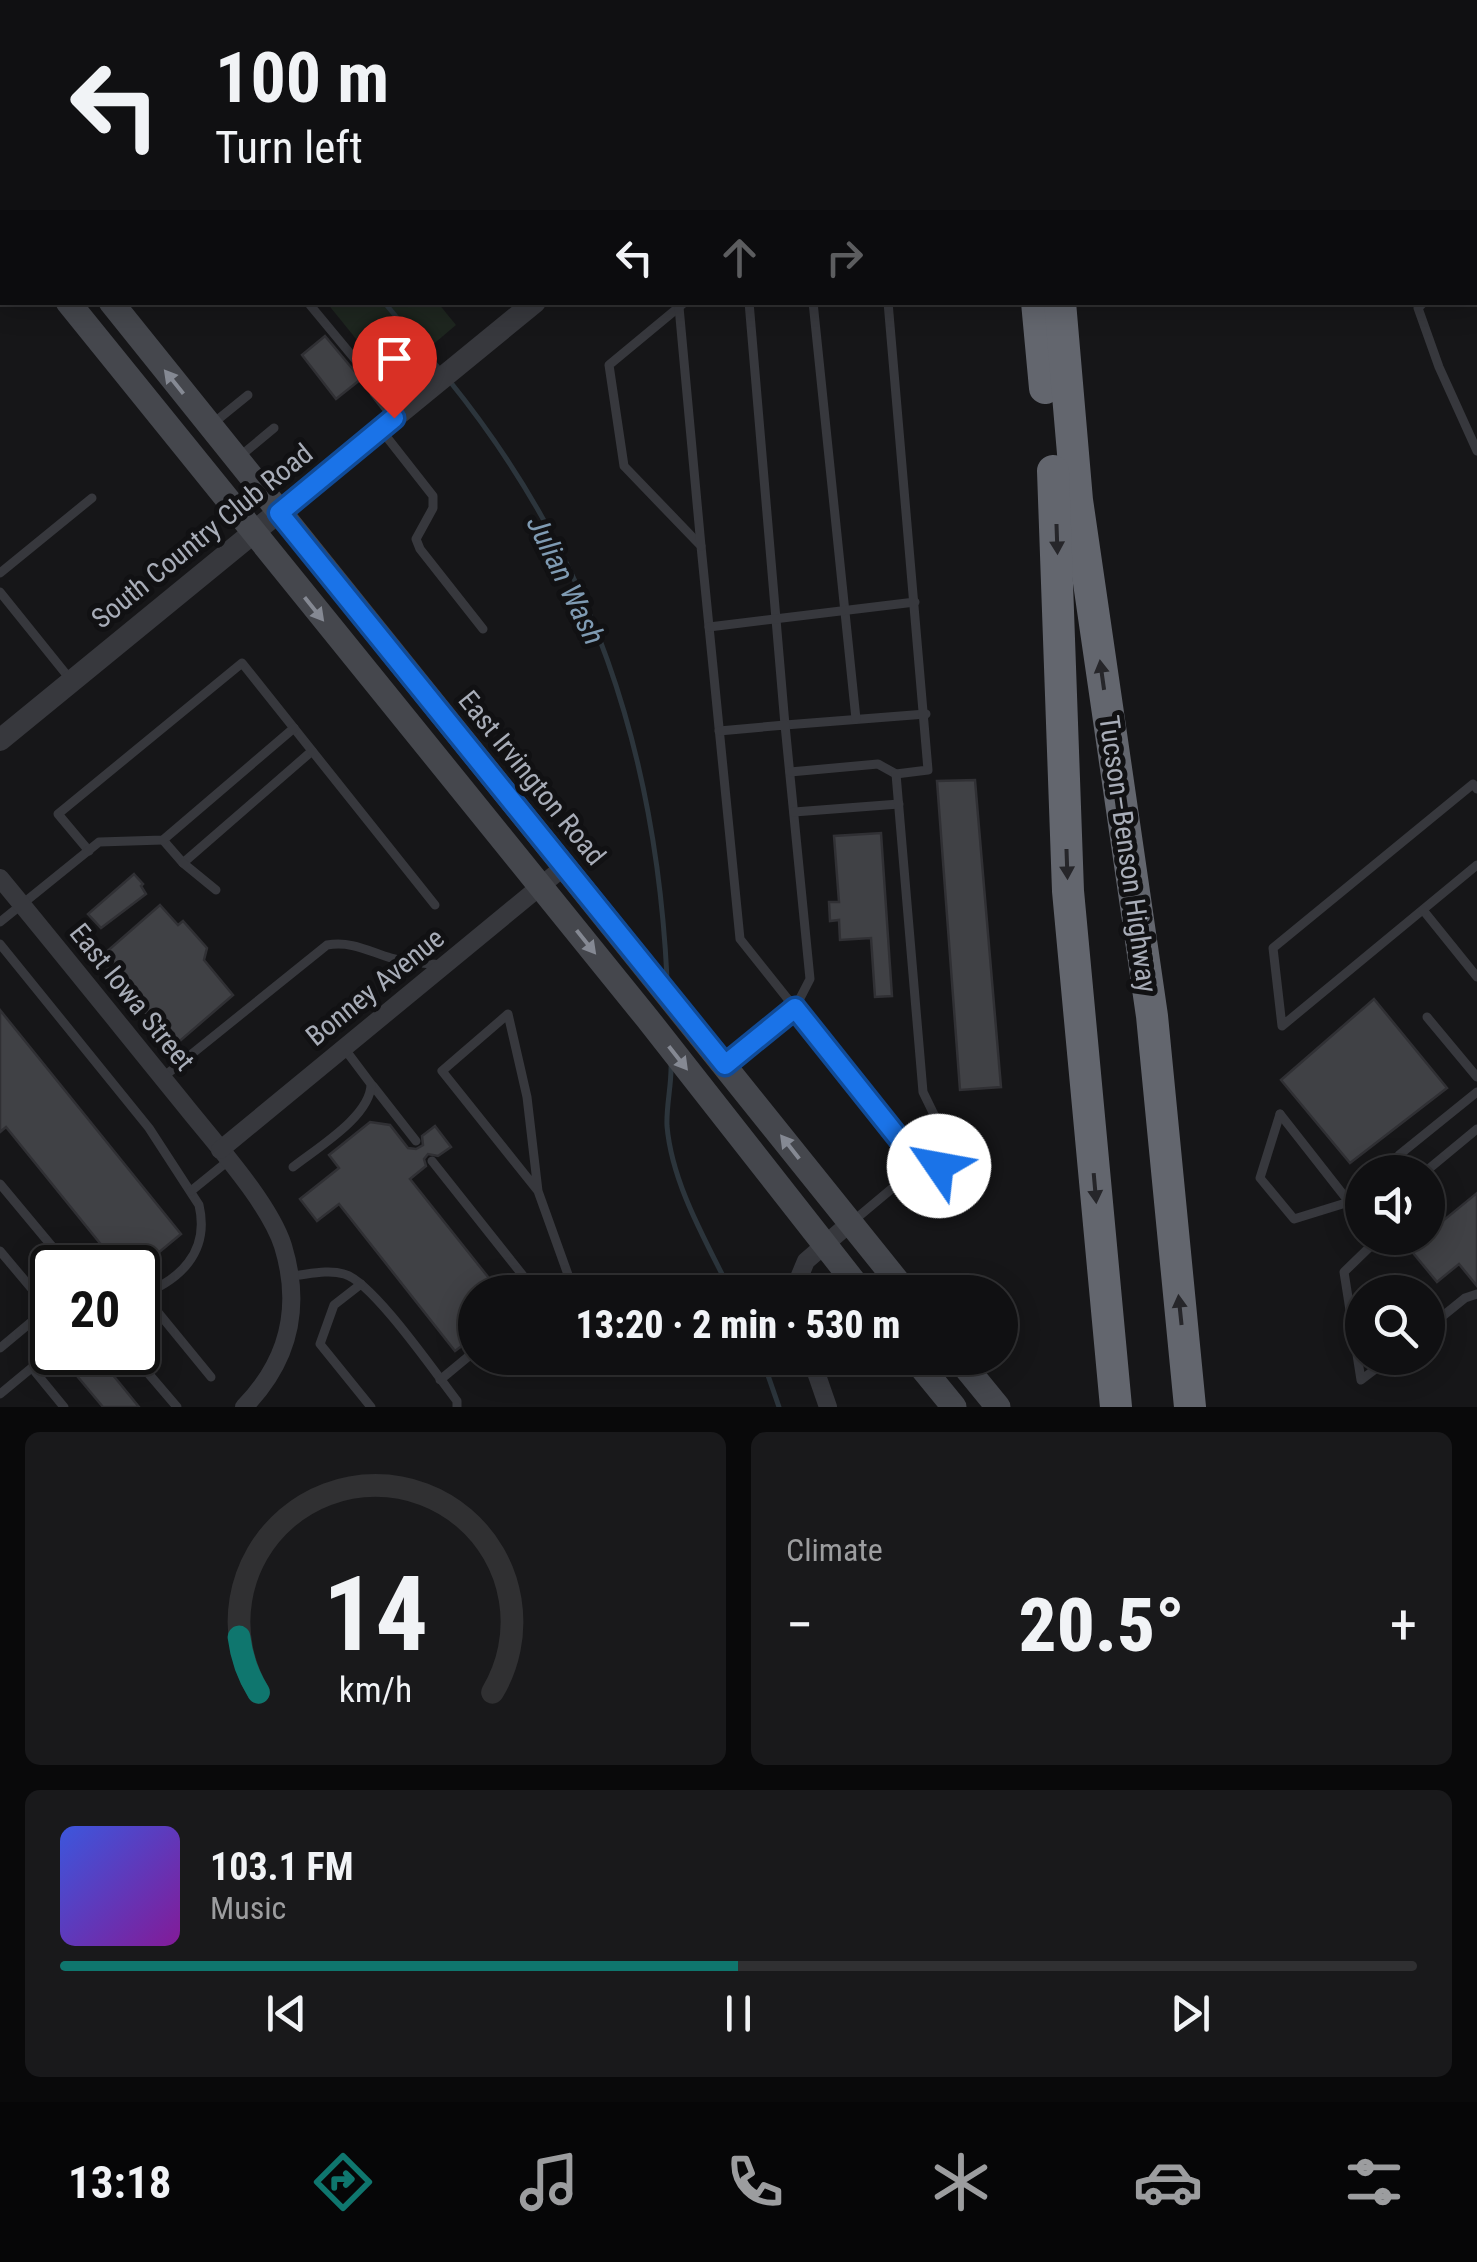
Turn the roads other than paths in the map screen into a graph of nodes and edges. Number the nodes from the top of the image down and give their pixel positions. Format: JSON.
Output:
{"nodes":[{"id":1,"x":70,"y":305,"type":"edge"},
{"id":2,"x":112,"y":305,"type":"edge"},
{"id":3,"x":310,"y":305,"type":"edge"},
{"id":4,"x":530,"y":305,"type":"edge"},
{"id":5,"x":682,"y":305,"type":"edge"},
{"id":6,"x":750,"y":305,"type":"edge"},
{"id":7,"x":813,"y":305,"type":"edge"},
{"id":8,"x":888,"y":305,"type":"edge"},
{"id":9,"x":1037,"y":305,"type":"edge"},
{"id":10,"x":1060,"y":305,"type":"edge"},
{"id":11,"x":1419,"y":305,"type":"edge"},
{"id":12,"x":248,"y":395,"type":"dead end"},
{"id":13,"x":387,"y":424,"type":"junction"},
{"id":14,"x":210,"y":426,"type":"junction"},
{"id":15,"x":274,"y":428,"type":"dead end"},
{"id":16,"x":1477,"y":451,"type":"edge"},
{"id":17,"x":236,"y":460,"type":"junction"},
{"id":18,"x":92,"y":498,"type":"dead end"},
{"id":19,"x":279,"y":513,"type":"junction"},
{"id":20,"x":253,"y":533,"type":"junction"},
{"id":21,"x":701,"y":546,"type":"junction"},
{"id":22,"x":0,"y":573,"type":"edge"},
{"id":23,"x":0,"y":592,"type":"edge"},
{"id":24,"x":916,"y":602,"type":"junction"},
{"id":25,"x":847,"y":610,"type":"junction"},
{"id":26,"x":777,"y":619,"type":"junction"},
{"id":27,"x":709,"y":628,"type":"junction"},
{"id":28,"x":483,"y":629,"type":"dead end"},
{"id":29,"x":72,"y":682,"type":"junction"},
{"id":30,"x":926,"y":714,"type":"junction"},
{"id":31,"x":856,"y":719,"type":"junction"},
{"id":32,"x":785,"y":725,"type":"junction"},
{"id":33,"x":294,"y":728,"type":"junction"},
{"id":34,"x":719,"y":731,"type":"junction"},
{"id":35,"x":0,"y":740,"type":"edge"},
{"id":36,"x":312,"y":751,"type":"junction"},
{"id":37,"x":790,"y":772,"type":"junction"},
{"id":38,"x":896,"y":774,"type":"junction"},
{"id":39,"x":1477,"y":790,"type":"edge"},
{"id":40,"x":899,"y":804,"type":"junction"},
{"id":41,"x":794,"y":812,"type":"junction"},
{"id":42,"x":163,"y":840,"type":"junction"},
{"id":43,"x":89,"y":851,"type":"junction"},
{"id":44,"x":183,"y":863,"type":"junction"},
{"id":45,"x":1477,"y":865,"type":"edge"},
{"id":46,"x":564,"y":866,"type":"junction"},
{"id":47,"x":0,"y":878,"type":"edge"},
{"id":48,"x":540,"y":886,"type":"junction"},
{"id":49,"x":216,"y":890,"type":"dead end"},
{"id":50,"x":435,"y":905,"type":"dead end"},
{"id":51,"x":23,"y":906,"type":"junction"},
{"id":52,"x":1423,"y":910,"type":"junction"},
{"id":53,"x":0,"y":922,"type":"edge"},
{"id":54,"x":0,"y":944,"type":"edge"},
{"id":55,"x":444,"y":966,"type":"junction"},
{"id":56,"x":1477,"y":977,"type":"edge"},
{"id":57,"x":795,"y":1008,"type":"junction"},
{"id":58,"x":1427,"y":1017,"type":"dead end"},
{"id":59,"x":344,"y":1048,"type":"junction"},
{"id":60,"x":725,"y":1065,"type":"junction"},
{"id":61,"x":1477,"y":1077,"type":"edge"},
{"id":62,"x":162,"y":1078,"type":"junction"},
{"id":63,"x":371,"y":1084,"type":"junction"},
{"id":64,"x":1477,"y":1092,"type":"edge"},
{"id":65,"x":1477,"y":1129,"type":"edge"},
{"id":66,"x":416,"y":1141,"type":"dead end"},
{"id":67,"x":224,"y":1155,"type":"junction"},
{"id":68,"x":1400,"y":1155,"type":"edge"},
{"id":69,"x":1445,"y":1155,"type":"edge"},
{"id":70,"x":432,"y":1161,"type":"dead end"},
{"id":71,"x":920,"y":1165,"type":"junction"},
{"id":72,"x":293,"y":1167,"type":"dead end"},
{"id":73,"x":0,"y":1184,"type":"edge"},
{"id":74,"x":191,"y":1191,"type":"junction"},
{"id":75,"x":538,"y":1191,"type":"junction"},
{"id":76,"x":1350,"y":1202,"type":"joint"},
{"id":77,"x":850,"y":1223,"type":"junction"},
{"id":78,"x":51,"y":1245,"type":"edge"},
{"id":79,"x":824,"y":1246,"type":"junction"},
{"id":80,"x":0,"y":1250,"type":"edge"},
{"id":81,"x":1362,"y":1255,"type":"edge"},
{"id":82,"x":523,"y":1275,"type":"edge"},
{"id":83,"x":568,"y":1275,"type":"edge"},
{"id":84,"x":800,"y":1275,"type":"edge"},
{"id":85,"x":848,"y":1275,"type":"edge"},
{"id":86,"x":892,"y":1275,"type":"edge"},
{"id":87,"x":289,"y":1276,"type":"junction"},
{"id":88,"x":1345,"y":1278,"type":"edge"},
{"id":89,"x":160,"y":1282,"type":"edge"},
{"id":90,"x":30,"y":1284,"type":"edge"},
{"id":91,"x":362,"y":1284,"type":"junction"},
{"id":92,"x":1477,"y":1294,"type":"edge"},
{"id":93,"x":1445,"y":1315,"type":"edge"},
{"id":94,"x":160,"y":1318,"type":"edge"},
{"id":95,"x":30,"y":1323,"type":"edge"},
{"id":96,"x":0,"y":1348,"type":"edge"},
{"id":97,"x":458,"y":1365,"type":"edge"},
{"id":98,"x":30,"y":1370,"type":"edge"},
{"id":99,"x":38,"y":1375,"type":"edge"},
{"id":100,"x":150,"y":1375,"type":"edge"},
{"id":101,"x":817,"y":1375,"type":"edge"},
{"id":102,"x":928,"y":1375,"type":"edge"},
{"id":103,"x":972,"y":1375,"type":"edge"},
{"id":104,"x":211,"y":1377,"type":"dead end"},
{"id":105,"x":440,"y":1380,"type":"junction"},
{"id":106,"x":0,"y":1394,"type":"edge"},
{"id":107,"x":64,"y":1407,"type":"edge"},
{"id":108,"x":177,"y":1407,"type":"edge"},
{"id":109,"x":244,"y":1407,"type":"edge"},
{"id":110,"x":371,"y":1407,"type":"edge"},
{"id":111,"x":457,"y":1407,"type":"edge"},
{"id":112,"x":828,"y":1407,"type":"edge"},
{"id":113,"x":954,"y":1407,"type":"edge"},
{"id":114,"x":998,"y":1407,"type":"edge"},
{"id":115,"x":1116,"y":1407,"type":"edge"},
{"id":116,"x":1190,"y":1407,"type":"edge"}],
"edges":[{"from":1,"to":20,"type":"main road"},
{"from":14,"to":2,"type":"main road","name":"East Irvington Road","one_way":true},
{"from":3,"to":13,"type":"lane"},
{"from":4,"to":13,"type":"street","name":"South Country Club Road"},
{"from":5,"to":21,"type":"lane"},
{"from":5,"to":21,"type":"lane"},
{"from":6,"to":26,"type":"lane"},
{"from":7,"to":25,"type":"lane"},
{"from":8,"to":24,"type":"lane"},
{"from":9,"to":115,"type":"highway","name":"Tucson–Benson Highway","one_way":true},
{"from":116,"to":10,"type":"highway","name":"Tucson–Benson Highway","one_way":true},
{"from":11,"to":16,"type":"lane"},
{"from":12,"to":14,"type":"lane"},
{"from":13,"to":19,"type":"street","name":"South Country Club Road"},
{"from":13,"to":28,"type":"lane"},
{"from":14,"to":17,"type":"main road","name":"East Irvington Road"},
{"from":15,"to":17,"type":"lane"},
{"from":17,"to":19,"type":"main road","name":"East Irvington Road"},
{"from":18,"to":22,"type":"lane"},
{"from":19,"to":20,"type":"street","name":"South Country Club Road"},
{"from":19,"to":46,"type":"main road","name":"East Irvington Road"},
{"from":20,"to":29,"type":"street","name":"South Country Club Road"},
{"from":20,"to":48,"type":"main road","one_way":true},
{"from":21,"to":27,"type":"lane"},
{"from":23,"to":29,"type":"lane"},
{"from":24,"to":25,"type":"lane"},
{"from":24,"to":30,"type":"lane"},
{"from":25,"to":26,"type":"lane"},
{"from":25,"to":31,"type":"lane"},
{"from":26,"to":27,"type":"lane"},
{"from":26,"to":32,"type":"lane"},
{"from":27,"to":34,"type":"lane"},
{"from":29,"to":35,"type":"street","name":"South Country Club Road"},
{"from":30,"to":31,"type":"lane"},
{"from":30,"to":38,"type":"lane"},
{"from":31,"to":32,"type":"lane"},
{"from":32,"to":34,"type":"lane"},
{"from":32,"to":37,"type":"lane"},
{"from":33,"to":36,"type":"lane"},
{"from":33,"to":42,"type":"lane"},
{"from":33,"to":43,"type":"lane"},
{"from":34,"to":57,"type":"lane"},
{"from":36,"to":44,"type":"lane"},
{"from":36,"to":50,"type":"lane"},
{"from":37,"to":38,"type":"lane"},
{"from":37,"to":41,"type":"lane"},
{"from":38,"to":40,"type":"lane"},
{"from":39,"to":52,"type":"lane"},
{"from":40,"to":41,"type":"lane"},
{"from":40,"to":71,"type":"lane"},
{"from":41,"to":57,"type":"lane"},
{"from":42,"to":43,"type":"lane"},
{"from":42,"to":44,"type":"lane"},
{"from":43,"to":51,"type":"lane"},
{"from":44,"to":49,"type":"lane"},
{"from":45,"to":52,"type":"lane"},
{"from":46,"to":48,"type":"street","name":"Bonney Avenue"},
{"from":46,"to":60,"type":"main road","name":"East Irvington Road"},
{"from":47,"to":51,"type":"street","name":"East Iowa Street"},
{"from":48,"to":55,"type":"street","name":"Bonney Avenue"},
{"from":48,"to":79,"type":"main road","one_way":true},
{"from":51,"to":53,"type":"lane"},
{"from":51,"to":62,"type":"street","name":"East Iowa Street"},
{"from":52,"to":56,"type":"lane"},
{"from":54,"to":74,"type":"lane"},
{"from":55,"to":59,"type":"street","name":"Bonney Avenue"},
{"from":55,"to":62,"type":"lane"},
{"from":57,"to":60,"type":"lane"},
{"from":57,"to":71,"type":"lane"},
{"from":58,"to":61,"type":"lane"},
{"from":59,"to":63,"type":"lane"},
{"from":59,"to":67,"type":"street","name":"Bonney Avenue"},
{"from":77,"to":60,"type":"main road","name":"East Irvington Road","one_way":true},
{"from":62,"to":67,"type":"street","name":"East Iowa Street"},
{"from":63,"to":66,"type":"lane"},
{"from":63,"to":72,"type":"lane"},
{"from":64,"to":68,"type":"lane"},
{"from":65,"to":69,"type":"lane"},
{"from":67,"to":74,"type":"lane"},
{"from":67,"to":87,"type":"street","name":"East Iowa Street"},
{"from":70,"to":82,"type":"lane"},
{"from":71,"to":77,"type":"lane"},
{"from":73,"to":78,"type":"lane"},
{"from":74,"to":89,"type":"lane"},
{"from":75,"to":75,"type":"lane"},
{"from":75,"to":83,"type":"lane"},
{"from":76,"to":76,"type":"lane"},
{"from":77,"to":79,"type":"street"},
{"from":77,"to":86,"type":"main road","name":"East Irvington Road"},
{"from":79,"to":84,"type":"street"},
{"from":79,"to":85,"type":"main road"},
{"from":80,"to":90,"type":"lane"},
{"from":81,"to":88,"type":"lane"},
{"from":87,"to":91,"type":"lane"},
{"from":87,"to":109,"type":"street","name":"East Iowa Street"},
{"from":91,"to":105,"type":"lane"},
{"from":91,"to":110,"type":"lane"},
{"from":92,"to":93,"type":"lane"},
{"from":94,"to":104,"type":"lane"},
{"from":95,"to":96,"type":"lane"},
{"from":97,"to":105,"type":"lane"},
{"from":98,"to":106,"type":"lane"},
{"from":99,"to":107,"type":"lane"},
{"from":100,"to":108,"type":"lane"},
{"from":101,"to":112,"type":"street"},
{"from":102,"to":113,"type":"main road"},
{"from":103,"to":114,"type":"main road"},
{"from":105,"to":111,"type":"lane"}]}
